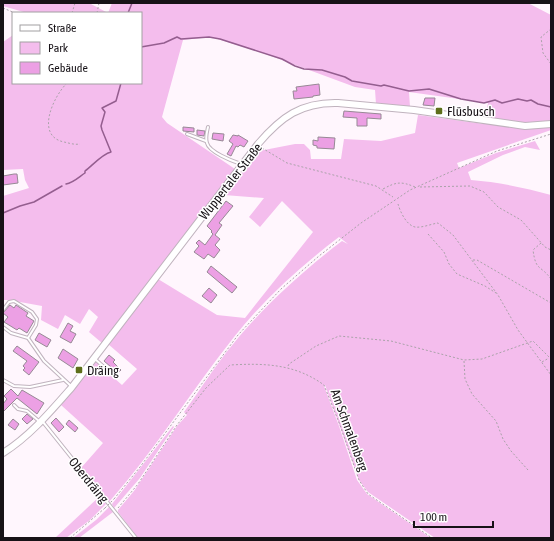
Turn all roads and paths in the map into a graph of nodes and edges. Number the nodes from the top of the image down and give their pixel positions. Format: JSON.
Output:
{"nodes":[{"id":1,"x":3,"y":8,"type":"edge"},
{"id":2,"x":13,"y":12,"type":"edge"},
{"id":3,"x":551,"y":29,"type":"edge"},
{"id":4,"x":551,"y":64,"type":"edge"},
{"id":5,"x":66,"y":84,"type":"edge"},
{"id":6,"x":551,"y":124,"type":"edge"},
{"id":7,"x":208,"y":127,"type":"dead end"},
{"id":8,"x":186,"y":134,"type":"dead end"},
{"id":9,"x":551,"y":134,"type":"edge"},
{"id":10,"x":206,"y":141,"type":"junction"},
{"id":11,"x":80,"y":144,"type":"dead end"},
{"id":12,"x":258,"y":144,"type":"junction"},
{"id":13,"x":242,"y":164,"type":"junction"},
{"id":14,"x":420,"y":187,"type":"junction"},
{"id":15,"x":415,"y":188,"type":"junction"},
{"id":16,"x":382,"y":190,"type":"junction"},
{"id":17,"x":393,"y":197,"type":"dead end"},
{"id":18,"x":398,"y":204,"type":"dead end"},
{"id":19,"x":428,"y":234,"type":"dead end"},
{"id":20,"x":541,"y":243,"type":"junction"},
{"id":21,"x":551,"y":250,"type":"edge"},
{"id":22,"x":472,"y":261,"type":"junction"},
{"id":23,"x":551,"y":279,"type":"edge"},
{"id":24,"x":498,"y":295,"type":"junction"},
{"id":25,"x":551,"y":303,"type":"edge"},
{"id":26,"x":3,"y":310,"type":"edge"},
{"id":27,"x":3,"y":327,"type":"edge"},
{"id":28,"x":28,"y":338,"type":"junction"},
{"id":29,"x":527,"y":343,"type":"junction"},
{"id":30,"x":94,"y":358,"type":"junction"},
{"id":31,"x":550,"y":358,"type":"edge"},
{"id":32,"x":464,"y":360,"type":"junction"},
{"id":33,"x":542,"y":362,"type":"junction"},
{"id":34,"x":288,"y":367,"type":"junction"},
{"id":35,"x":115,"y":373,"type":"dead end"},
{"id":36,"x":551,"y":375,"type":"edge"},
{"id":37,"x":3,"y":380,"type":"edge"},
{"id":38,"x":64,"y":380,"type":"junction"},
{"id":39,"x":72,"y":387,"type":"junction"},
{"id":40,"x":14,"y":405,"type":"dead end"},
{"id":41,"x":41,"y":422,"type":"junction"},
{"id":42,"x":173,"y":422,"type":"junction"},
{"id":43,"x":176,"y":425,"type":"junction"},
{"id":44,"x":3,"y":453,"type":"edge"},
{"id":45,"x":528,"y":470,"type":"dead end"},
{"id":46,"x":115,"y":511,"type":"junction"},
{"id":47,"x":70,"y":538,"type":"edge"},
{"id":48,"x":136,"y":538,"type":"edge"},
{"id":49,"x":432,"y":538,"type":"edge"}],
"edges":[{"from":1,"to":2,"type":"path"},
{"from":3,"to":4,"type":"path"},
{"from":5,"to":11,"type":"path"},
{"from":6,"to":12,"type":"main road","name":"Wuppertaler Straße"},
{"from":7,"to":10,"type":"lane"},
{"from":8,"to":10,"type":"lane"},
{"from":9,"to":14,"type":"path"},
{"from":10,"to":13,"type":"lane"},
{"from":12,"to":13,"type":"main road","name":"Wuppertaler Straße"},
{"from":12,"to":16,"type":"path"},
{"from":13,"to":30,"type":"main road","name":"Wuppertaler Straße"},
{"from":14,"to":15,"type":"path"},
{"from":14,"to":20,"type":"path"},
{"from":15,"to":16,"type":"path"},
{"from":15,"to":42,"type":"path"},
{"from":16,"to":17,"type":"path"},
{"from":18,"to":22,"type":"path"},
{"from":19,"to":24,"type":"path"},
{"from":20,"to":21,"type":"path"},
{"from":20,"to":23,"type":"path"},
{"from":22,"to":24,"type":"path"},
{"from":22,"to":25,"type":"path"},
{"from":24,"to":29,"type":"path"},
{"from":26,"to":28,"type":"lane"},
{"from":27,"to":28,"type":"lane"},
{"from":28,"to":38,"type":"lane"},
{"from":29,"to":31,"type":"path"},
{"from":29,"to":32,"type":"path"},
{"from":29,"to":33,"type":"path"},
{"from":30,"to":35,"type":"lane"},
{"from":30,"to":39,"type":"main road","name":"Wuppertaler Straße"},
{"from":31,"to":33,"type":"path"},
{"from":32,"to":34,"type":"path"},
{"from":32,"to":45,"type":"path"},
{"from":33,"to":36,"type":"path"},
{"from":34,"to":43,"type":"path","name":"Am Schmalenberg"},
{"from":34,"to":49,"type":"path","name":"Am Schmalenberg"},
{"from":37,"to":38,"type":"lane"},
{"from":38,"to":39,"type":"lane"},
{"from":39,"to":41,"type":"main road","name":"Wuppertaler Straße"},
{"from":40,"to":41,"type":"lane","name":"Oberdräing"},
{"from":41,"to":44,"type":"main road","name":"Wuppertaler Straße"},
{"from":41,"to":46,"type":"lane","name":"Oberdräing"},
{"from":42,"to":43,"type":"path"},
{"from":42,"to":47,"type":"path","bridge":true},
{"from":43,"to":46,"type":"path","name":"Am Schmalenberg"},
{"from":46,"to":48,"type":"lane","name":"Oberdräing"}]}
